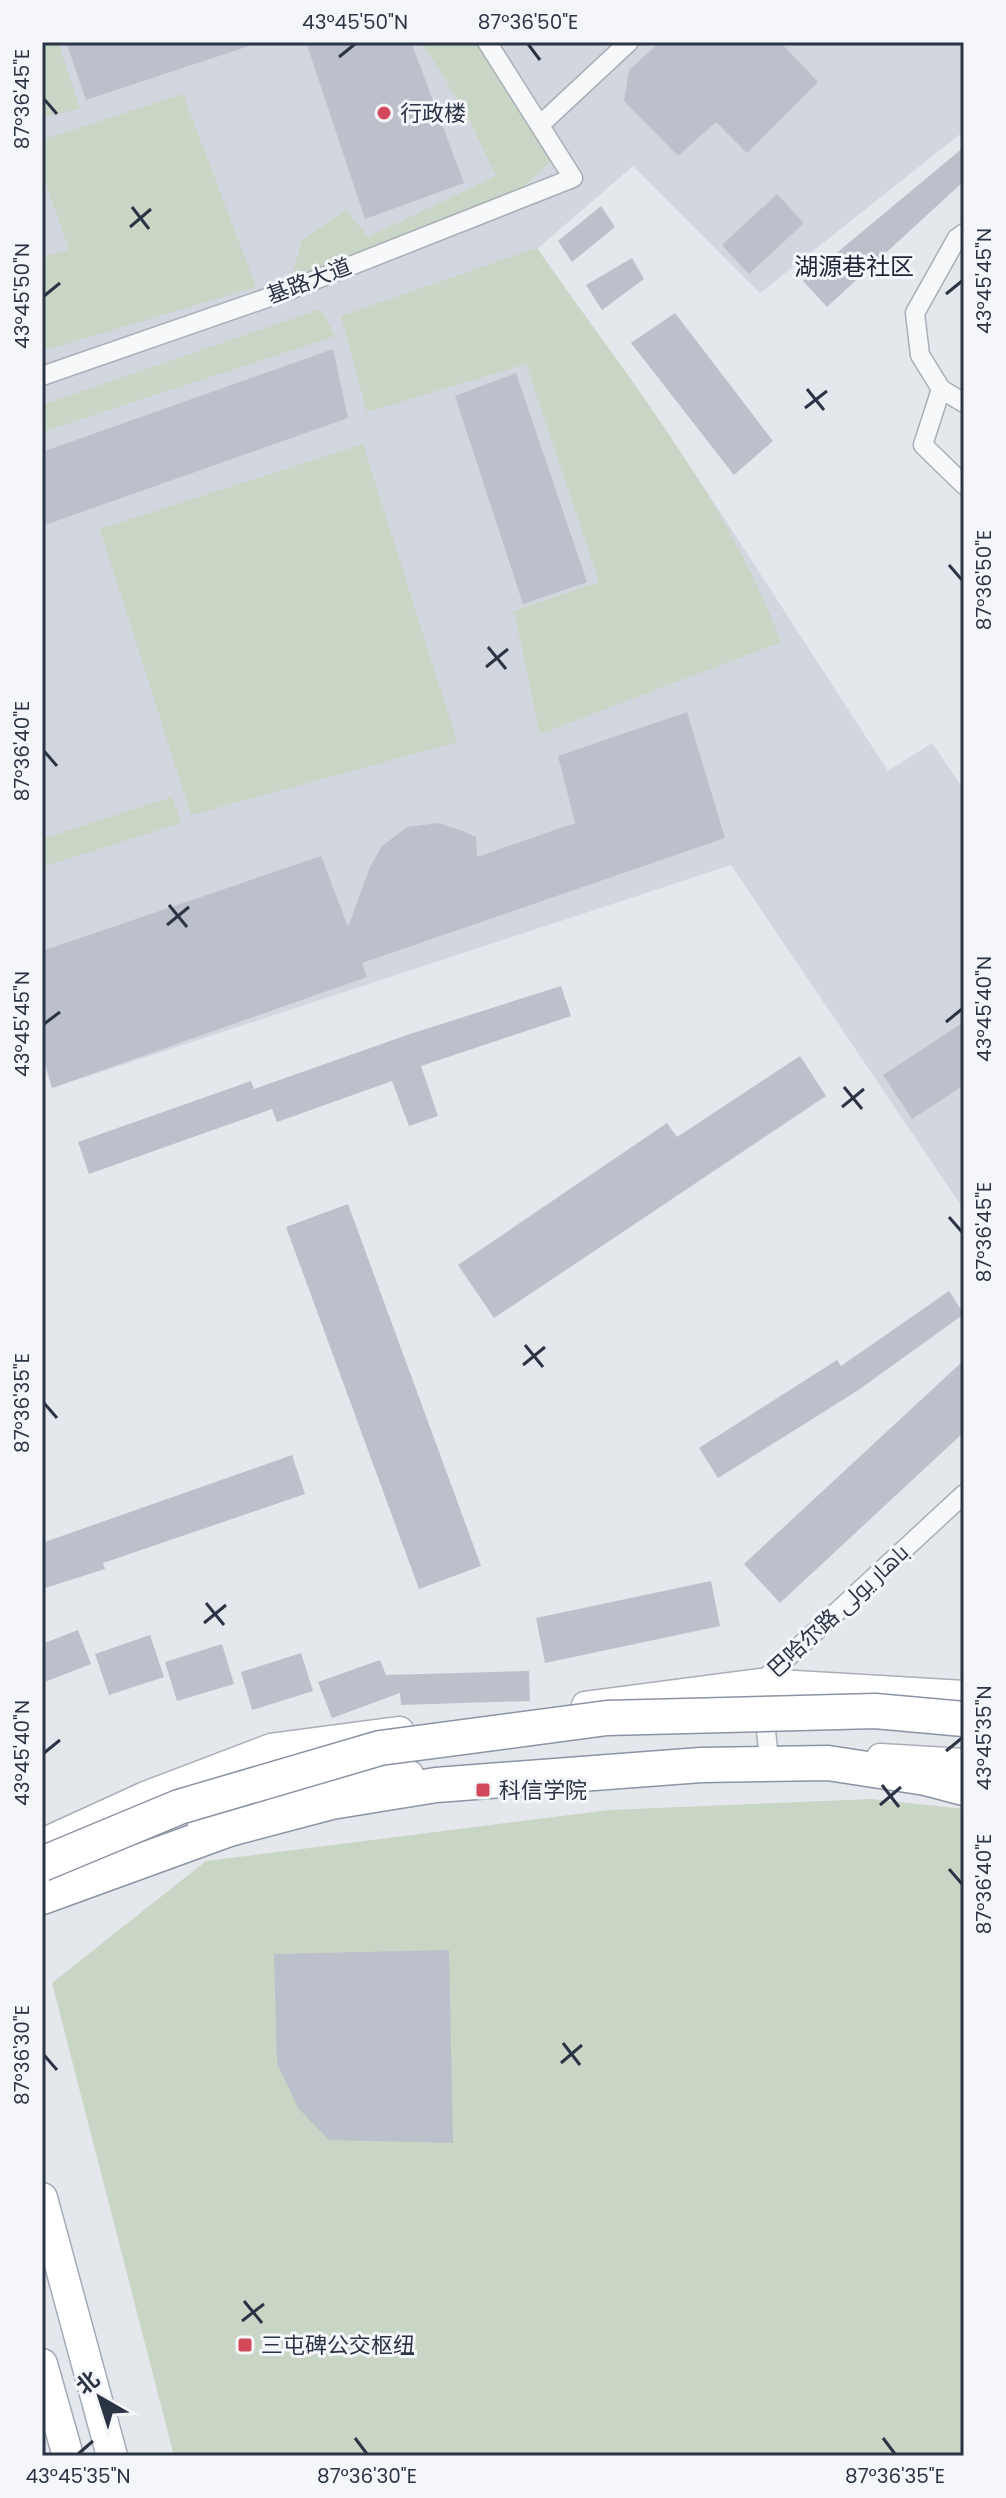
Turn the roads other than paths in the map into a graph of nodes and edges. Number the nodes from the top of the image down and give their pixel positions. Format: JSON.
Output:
{"nodes":[{"id":1,"x":487,"y":42,"type":"edge"},
{"id":2,"x":629,"y":42,"type":"edge"},
{"id":3,"x":541,"y":124,"type":"junction"},
{"id":4,"x":964,"y":233,"type":"edge"},
{"id":5,"x":42,"y":376,"type":"edge"},
{"id":6,"x":941,"y":389,"type":"junction"},
{"id":7,"x":964,"y":403,"type":"edge"},
{"id":8,"x":964,"y":485,"type":"edge"},
{"id":9,"x":964,"y":1494,"type":"edge"},
{"id":10,"x":761,"y":1682,"type":"junction"},
{"id":11,"x":964,"y":1694,"type":"edge"},
{"id":12,"x":964,"y":1719,"type":"edge"},
{"id":13,"x":768,"y":1750,"type":"junction"},
{"id":14,"x":964,"y":1762,"type":"edge"},
{"id":15,"x":964,"y":1788,"type":"edge"},
{"id":16,"x":42,"y":1842,"type":"edge"},
{"id":17,"x":42,"y":1864,"type":"edge"},
{"id":18,"x":42,"y":1887,"type":"edge"},
{"id":19,"x":42,"y":1897,"type":"edge"},
{"id":20,"x":42,"y":2198,"type":"edge"},
{"id":21,"x":42,"y":2364,"type":"edge"},
{"id":22,"x":68,"y":2456,"type":"edge"},
{"id":23,"x":112,"y":2456,"type":"edge"}],
"edges":[{"from":1,"to":3,"type":"street"},
{"from":2,"to":3,"type":"street"},
{"from":3,"to":5,"type":"street","name":"基路大道"},
{"from":4,"to":6,"type":"street"},
{"from":6,"to":7,"type":"street"},
{"from":6,"to":8,"type":"street"},
{"from":9,"to":10,"type":"street","name":"巴哈尔路 باھار يولى"},
{"from":10,"to":11,"type":"main road"},
{"from":10,"to":13,"type":"street","name":"巴哈尔路 باھار يولى"},
{"from":10,"to":16,"type":"main road"},
{"from":12,"to":17,"type":"highway","bridge":true},
{"from":13,"to":14,"type":"main road"},
{"from":13,"to":18,"type":"main road"},
{"from":15,"to":19,"type":"highway"},
{"from":20,"to":23,"type":"main road"},
{"from":21,"to":22,"type":"main road"}]}
